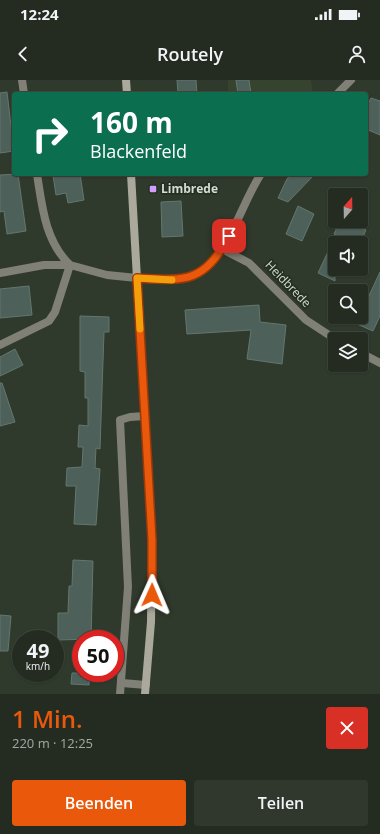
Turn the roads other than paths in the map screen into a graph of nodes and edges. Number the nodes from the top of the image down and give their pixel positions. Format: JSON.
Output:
{"nodes":[{"id":1,"x":22,"y":80,"type":"edge"},
{"id":2,"x":126,"y":80,"type":"edge"},
{"id":3,"x":351,"y":80,"type":"edge"},
{"id":4,"x":24,"y":92,"type":"edge"},
{"id":5,"x":127,"y":92,"type":"edge"},
{"id":6,"x":339,"y":92,"type":"edge"},
{"id":7,"x":37,"y":176,"type":"edge"},
{"id":8,"x":131,"y":176,"type":"edge"},
{"id":9,"x":260,"y":176,"type":"edge"},
{"id":10,"x":222,"y":249,"type":"junction"},
{"id":11,"x":70,"y":265,"type":"junction"},
{"id":12,"x":0,"y":273,"type":"edge"},
{"id":13,"x":137,"y":278,"type":"junction"},
{"id":14,"x":328,"y":334,"type":"edge"},
{"id":15,"x":0,"y":345,"type":"edge"},
{"id":16,"x":368,"y":357,"type":"edge"},
{"id":17,"x":380,"y":363,"type":"edge"},
{"id":18,"x":145,"y":416,"type":"junction"},
{"id":19,"x":122,"y":683,"type":"junction"},
{"id":20,"x":145,"y":690,"type":"edge"},
{"id":21,"x":120,"y":694,"type":"edge"}],
"edges":[{"from":1,"to":4,"type":"street"},
{"from":2,"to":5,"type":"main road"},
{"from":3,"to":6,"type":"street"},
{"from":7,"to":11,"type":"street"},
{"from":8,"to":13,"type":"main road"},
{"from":9,"to":10,"type":"street"},
{"from":10,"to":13,"type":"street"},
{"from":10,"to":14,"type":"street","name":"Heidbrede"},
{"from":11,"to":12,"type":"street"},
{"from":11,"to":13,"type":"street"},
{"from":11,"to":15,"type":"street"},
{"from":13,"to":18,"type":"main road"},
{"from":16,"to":17,"type":"street"},
{"from":18,"to":19,"type":"street"},
{"from":18,"to":20,"type":"main road"},
{"from":19,"to":20,"type":"street"},
{"from":19,"to":21,"type":"street"}]}
